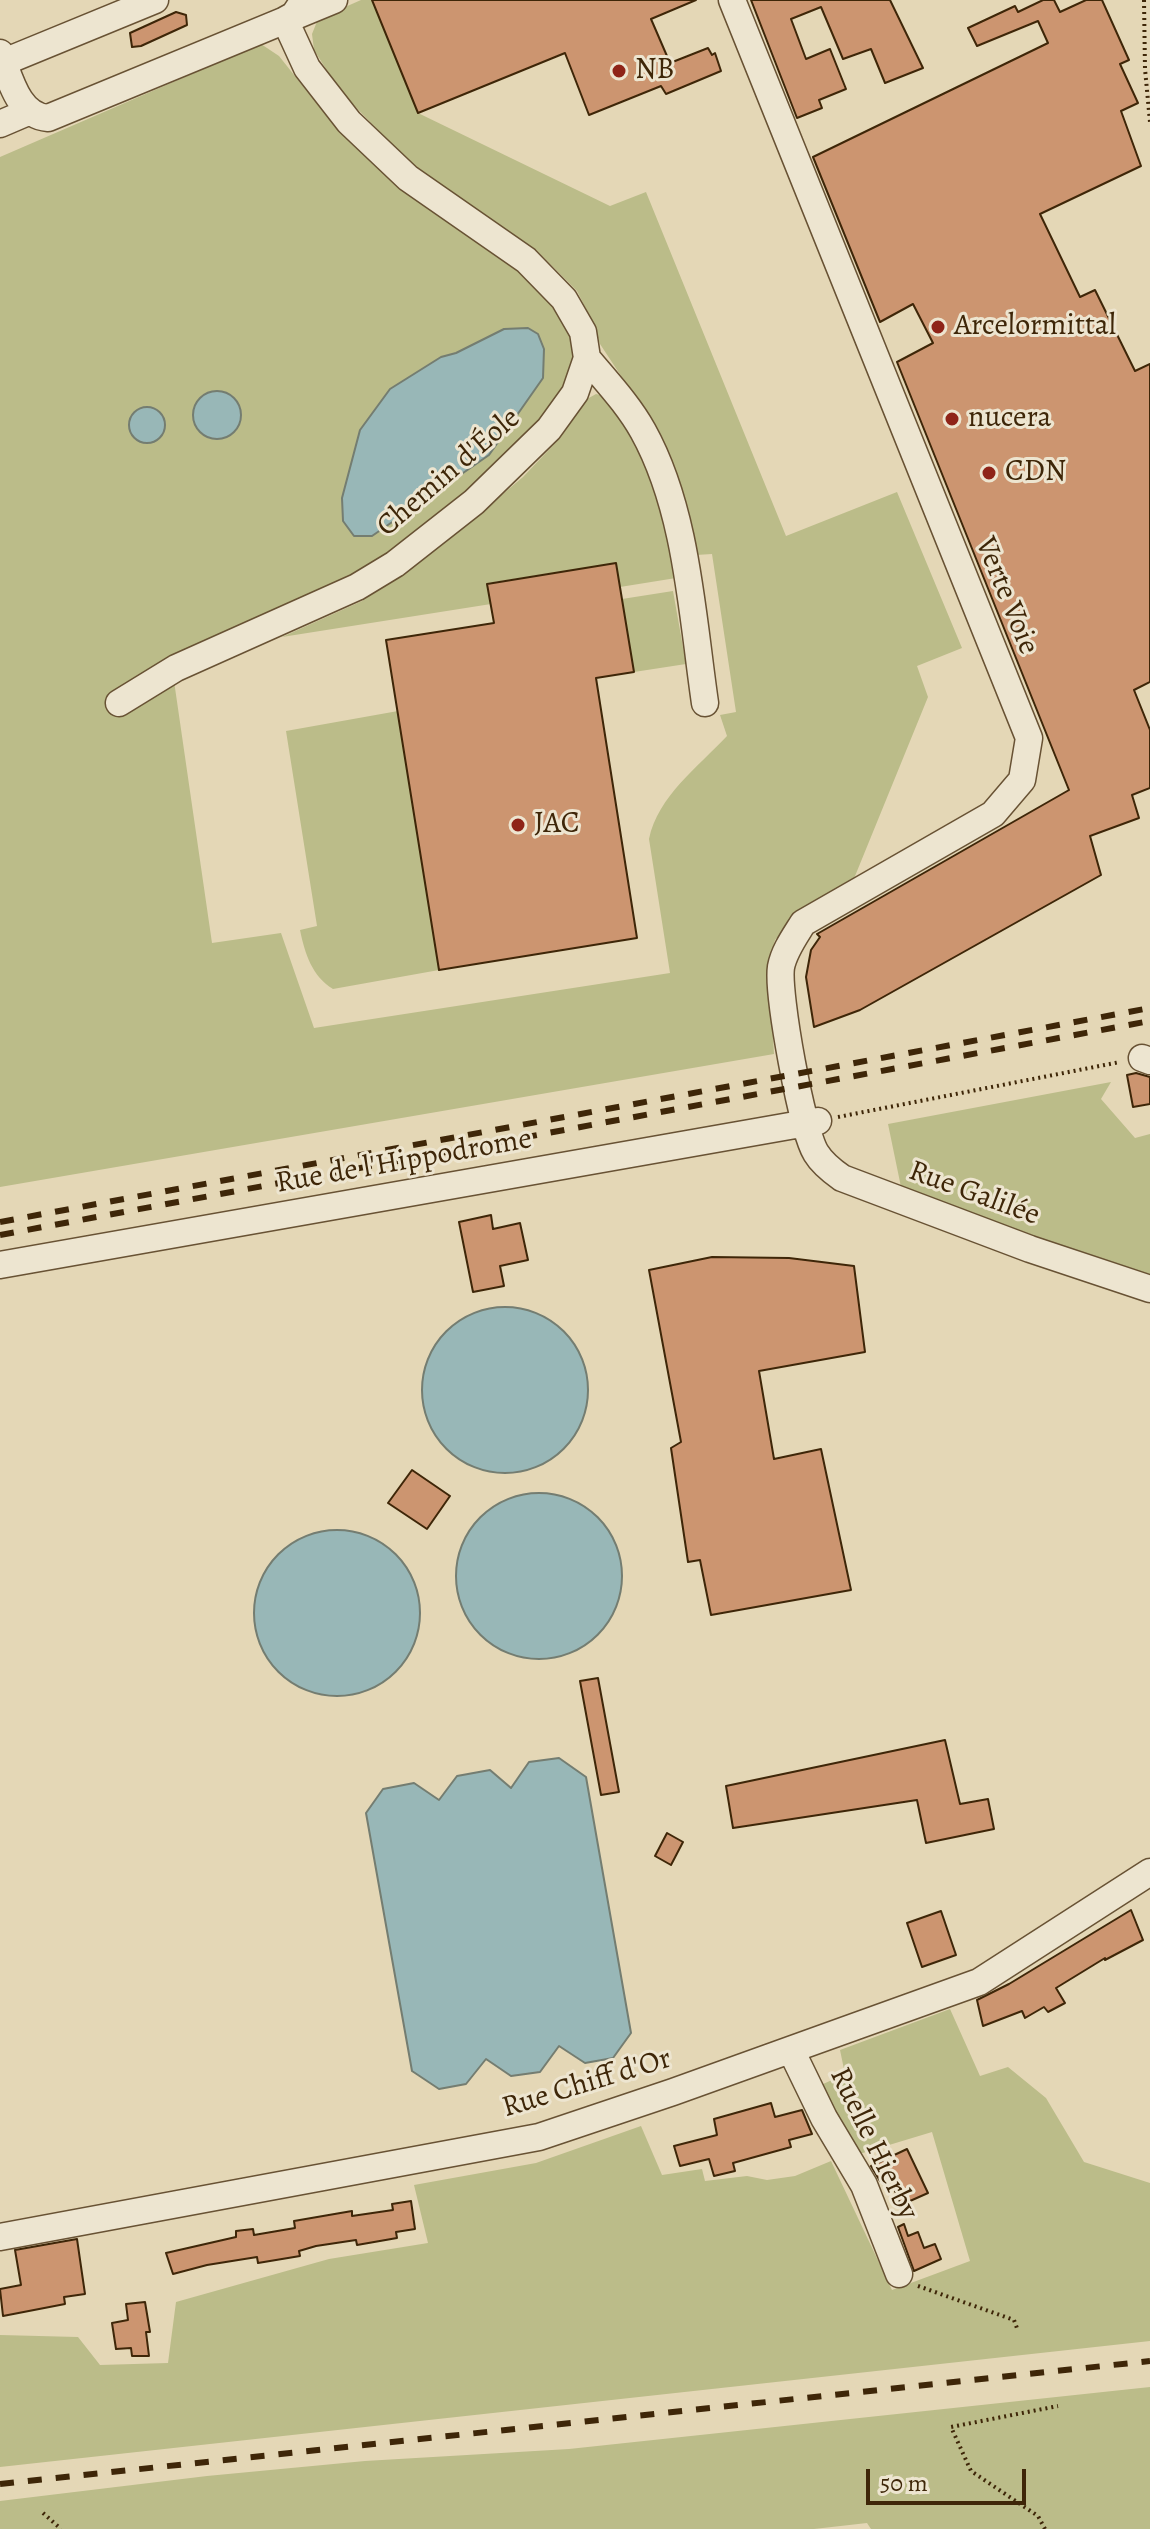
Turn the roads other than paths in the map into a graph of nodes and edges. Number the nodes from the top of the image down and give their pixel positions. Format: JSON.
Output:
{"nodes":[{"id":1,"x":155,"y":0,"type":"edge"},
{"id":2,"x":304,"y":0,"type":"edge"},
{"id":3,"x":334,"y":0,"type":"edge"},
{"id":4,"x":732,"y":0,"type":"edge"},
{"id":5,"x":285,"y":20,"type":"junction"},
{"id":6,"x":4,"y":68,"type":"edge"},
{"id":7,"x":28,"y":112,"type":"junction"},
{"id":8,"x":0,"y":124,"type":"edge"},
{"id":9,"x":587,"y":358,"type":"junction"},
{"id":10,"x":119,"y":703,"type":"dead end"},
{"id":11,"x":705,"y":703,"type":"dead end"},
{"id":12,"x":811,"y":1123,"type":"junction"},
{"id":13,"x":0,"y":1265,"type":"edge"},
{"id":14,"x":1150,"y":1289,"type":"edge"},
{"id":15,"x":1150,"y":1872,"type":"edge"},
{"id":16,"x":791,"y":2050,"type":"junction"},
{"id":17,"x":0,"y":2237,"type":"edge"},
{"id":18,"x":899,"y":2274,"type":"road end"}],
"edges":[{"from":1,"to":6,"type":"street"},
{"from":2,"to":5,"type":"street"},
{"from":3,"to":5,"type":"street"},
{"from":4,"to":12,"type":"street","name":"Verte Voie"},
{"from":5,"to":7,"type":"street"},
{"from":5,"to":9,"type":"street"},
{"from":6,"to":7,"type":"street"},
{"from":7,"to":8,"type":"street"},
{"from":9,"to":10,"type":"street","name":"Chemin d'Éole"},
{"from":9,"to":11,"type":"street"},
{"from":12,"to":13,"type":"street","name":"Rue de l'Hippodrome"},
{"from":12,"to":14,"type":"street","name":"Rue Galilée"},
{"from":15,"to":16,"type":"street","name":"Rue Chiff d'Or"},
{"from":16,"to":17,"type":"street","name":"Rue Chiff d'Or"},
{"from":16,"to":18,"type":"street","name":"Ruelle Hierby"}]}
